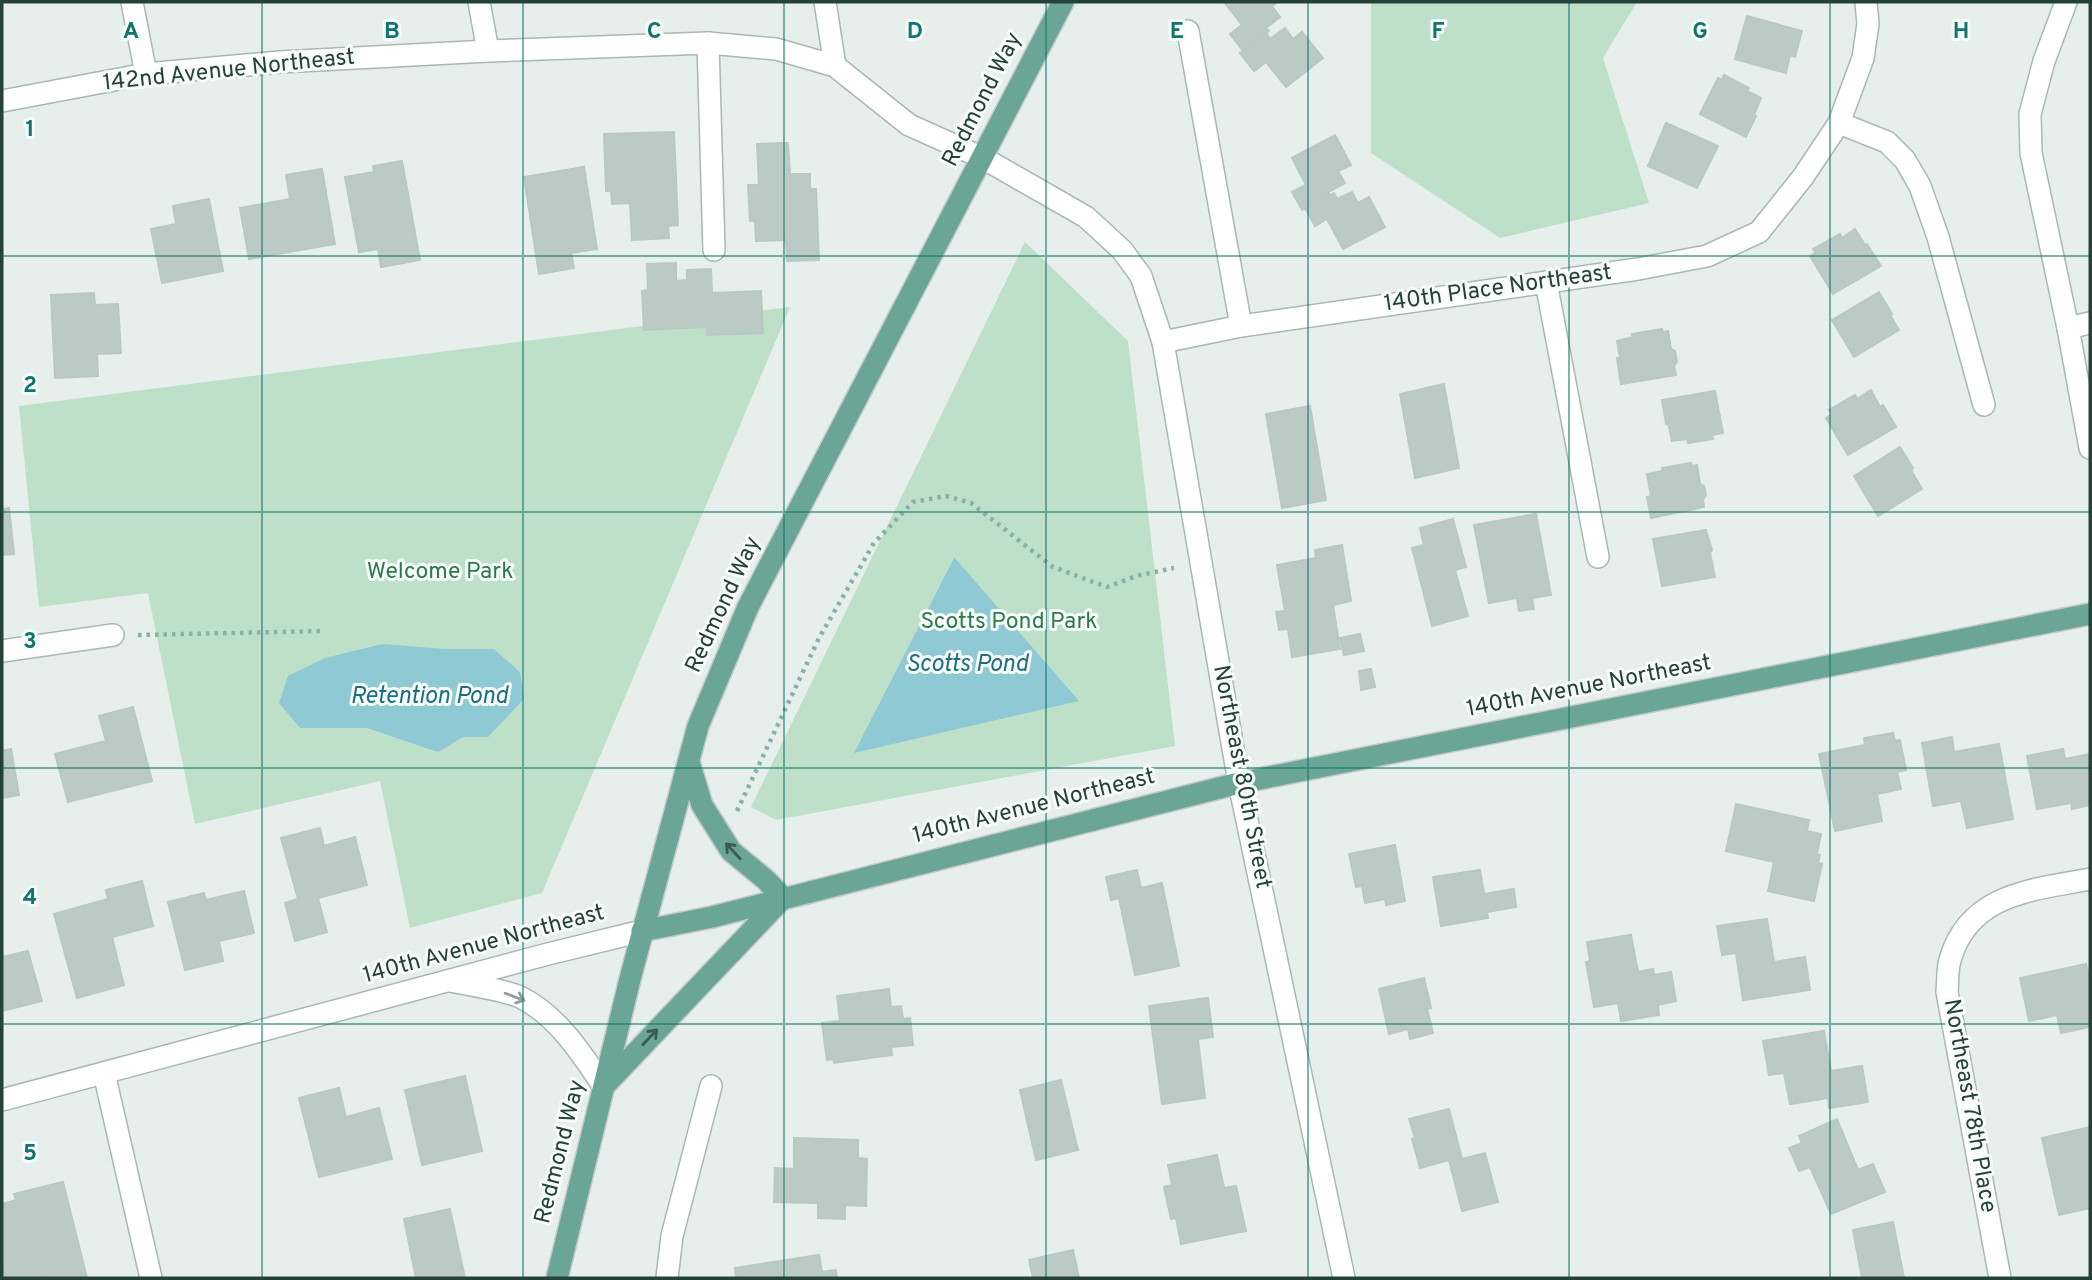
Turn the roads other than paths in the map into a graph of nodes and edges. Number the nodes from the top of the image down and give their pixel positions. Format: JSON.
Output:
{"nodes":[{"id":1,"x":132,"y":2,"type":"edge"},
{"id":2,"x":479,"y":2,"type":"edge"},
{"id":3,"x":825,"y":2,"type":"edge"},
{"id":4,"x":1063,"y":2,"type":"edge"},
{"id":5,"x":1866,"y":2,"type":"edge"},
{"id":6,"x":2066,"y":2,"type":"edge"},
{"id":7,"x":1188,"y":31,"type":"dead end"},
{"id":8,"x":708,"y":43,"type":"junction"},
{"id":9,"x":488,"y":51,"type":"junction"},
{"id":10,"x":835,"y":66,"type":"junction"},
{"id":11,"x":146,"y":74,"type":"junction"},
{"id":12,"x":2,"y":101,"type":"edge"},
{"id":13,"x":1839,"y":123,"type":"junction"},
{"id":14,"x":983,"y":158,"type":"junction"},
{"id":15,"x":714,"y":250,"type":"dead end"},
{"id":16,"x":1141,"y":276,"type":"joint"},
{"id":17,"x":1546,"y":282,"type":"junction"},
{"id":18,"x":2090,"y":323,"type":"edge"},
{"id":19,"x":1241,"y":326,"type":"junction"},
{"id":20,"x":2068,"y":328,"type":"junction"},
{"id":21,"x":1163,"y":342,"type":"junction"},
{"id":22,"x":1984,"y":405,"type":"dead end"},
{"id":23,"x":2090,"y":448,"type":"edge"},
{"id":24,"x":1598,"y":557,"type":"dead end"},
{"id":25,"x":2090,"y":614,"type":"edge"},
{"id":26,"x":113,"y":635,"type":"road end"},
{"id":27,"x":2,"y":651,"type":"edge"},
{"id":28,"x":689,"y":761,"type":"junction"},
{"id":29,"x":1239,"y":783,"type":"junction"},
{"id":30,"x":2090,"y":878,"type":"edge"},
{"id":31,"x":783,"y":898,"type":"junction"},
{"id":32,"x":642,"y":931,"type":"junction"},
{"id":33,"x":449,"y":980,"type":"junction"},
{"id":34,"x":104,"y":1073,"type":"junction"},
{"id":35,"x":710,"y":1086,"type":"dead end"},
{"id":36,"x":604,"y":1087,"type":"junction"},
{"id":37,"x":2,"y":1100,"type":"edge"},
{"id":38,"x":151,"y":1278,"type":"edge"},
{"id":39,"x":556,"y":1278,"type":"edge"},
{"id":40,"x":667,"y":1278,"type":"edge"},
{"id":41,"x":1344,"y":1278,"type":"edge"},
{"id":42,"x":2000,"y":1278,"type":"edge"}],
"edges":[{"from":1,"to":11,"type":"street"},
{"from":2,"to":9,"type":"street"},
{"from":3,"to":10,"type":"street"},
{"from":4,"to":14,"type":"main road","name":"Redmond Way"},
{"from":5,"to":13,"type":"street","name":"140th Place Northeast"},
{"from":6,"to":20,"type":"street"},
{"from":7,"to":19,"type":"street"},
{"from":8,"to":9,"type":"street","name":"142nd Avenue Northeast"},
{"from":8,"to":10,"type":"street","name":"142nd Avenue Northeast"},
{"from":8,"to":15,"type":"street"},
{"from":9,"to":11,"type":"street","name":"142nd Avenue Northeast"},
{"from":10,"to":14,"type":"street","name":"142nd Avenue Northeast"},
{"from":11,"to":12,"type":"street","name":"142nd Avenue Northeast"},
{"from":13,"to":17,"type":"street","name":"140th Place Northeast"},
{"from":13,"to":22,"type":"street"},
{"from":14,"to":16,"type":"street","name":"142nd Avenue Northeast"},
{"from":14,"to":28,"type":"main road","name":"Redmond Way"},
{"from":16,"to":21,"type":"street","name":"Northeast 80th Street"},
{"from":17,"to":19,"type":"street","name":"140th Place Northeast"},
{"from":17,"to":24,"type":"street"},
{"from":18,"to":20,"type":"street"},
{"from":19,"to":21,"type":"street","name":"140th Place Northeast"},
{"from":20,"to":23,"type":"street"},
{"from":21,"to":29,"type":"street","name":"Northeast 80th Street"},
{"from":25,"to":29,"type":"main road","name":"140th Avenue Northeast"},
{"from":26,"to":27,"type":"street"},
{"from":31,"to":28,"type":"main road","one_way":true},
{"from":28,"to":32,"type":"main road","name":"Redmond Way"},
{"from":29,"to":31,"type":"main road","name":"140th Avenue Northeast"},
{"from":29,"to":41,"type":"street","name":"Northeast 80th Street"},
{"from":30,"to":42,"type":"street","name":"Northeast 78th Place"},
{"from":31,"to":32,"type":"main road","name":"140th Avenue Northeast"},
{"from":36,"to":31,"type":"main road","one_way":true},
{"from":32,"to":33,"type":"street","name":"140th Avenue Northeast"},
{"from":32,"to":36,"type":"main road","name":"Redmond Way"},
{"from":33,"to":34,"type":"street","name":"140th Avenue Northeast"},
{"from":33,"to":36,"type":"street","one_way":true},
{"from":34,"to":37,"type":"street","name":"140th Avenue Northeast"},
{"from":34,"to":38,"type":"street"},
{"from":35,"to":40,"type":"street"},
{"from":36,"to":39,"type":"main road","name":"Redmond Way"}]}
